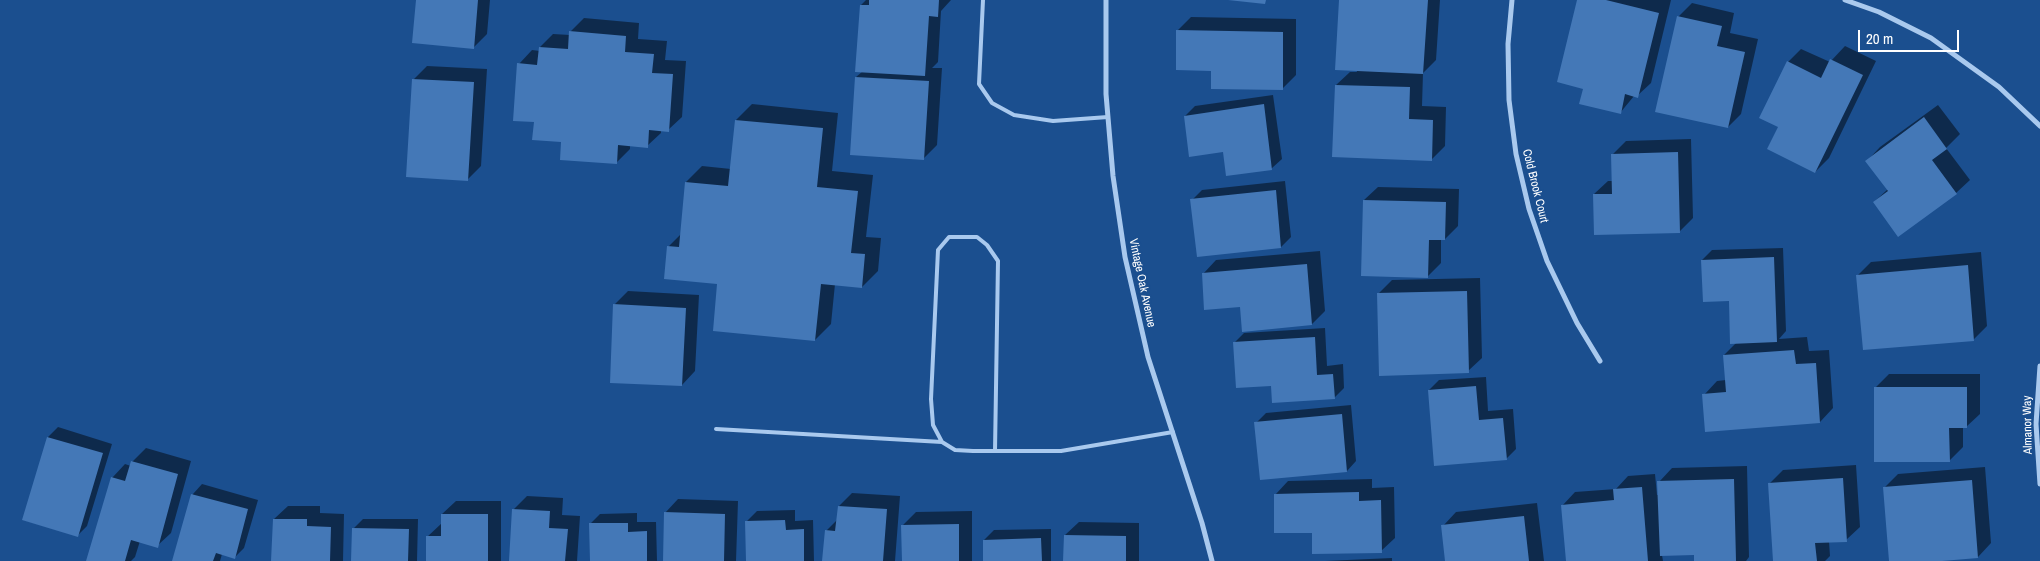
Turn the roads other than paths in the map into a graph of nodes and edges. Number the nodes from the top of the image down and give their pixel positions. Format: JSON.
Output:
{"nodes":[{"id":1,"x":983,"y":0,"type":"edge"},
{"id":2,"x":1106,"y":0,"type":"edge"},
{"id":3,"x":1512,"y":0,"type":"edge"},
{"id":4,"x":1845,"y":0,"type":"edge"},
{"id":5,"x":1108,"y":117,"type":"junction"},
{"id":6,"x":2040,"y":126,"type":"edge"},
{"id":7,"x":1600,"y":362,"type":"dead end"},
{"id":8,"x":2040,"y":366,"type":"edge"},
{"id":9,"x":716,"y":429,"type":"dead end"},
{"id":10,"x":1173,"y":432,"type":"junction"},
{"id":11,"x":942,"y":442,"type":"junction"},
{"id":12,"x":995,"y":451,"type":"junction"},
{"id":13,"x":2040,"y":484,"type":"edge"},
{"id":14,"x":1212,"y":561,"type":"edge"}],
"edges":[{"from":1,"to":5,"type":"lane"},
{"from":2,"to":5,"type":"street","name":"Vintage Oak Avenue"},
{"from":3,"to":7,"type":"street","name":"Cold Brook Court"},
{"from":4,"to":6,"type":"street"},
{"from":5,"to":10,"type":"street","name":"Vintage Oak Avenue"},
{"from":8,"to":13,"type":"street","name":"Almanor Way"},
{"from":9,"to":11,"type":"lane"},
{"from":10,"to":12,"type":"lane"},
{"from":10,"to":14,"type":"street","name":"Vintage Oak Avenue"},
{"from":11,"to":12,"type":"lane"},
{"from":11,"to":12,"type":"lane"}]}
